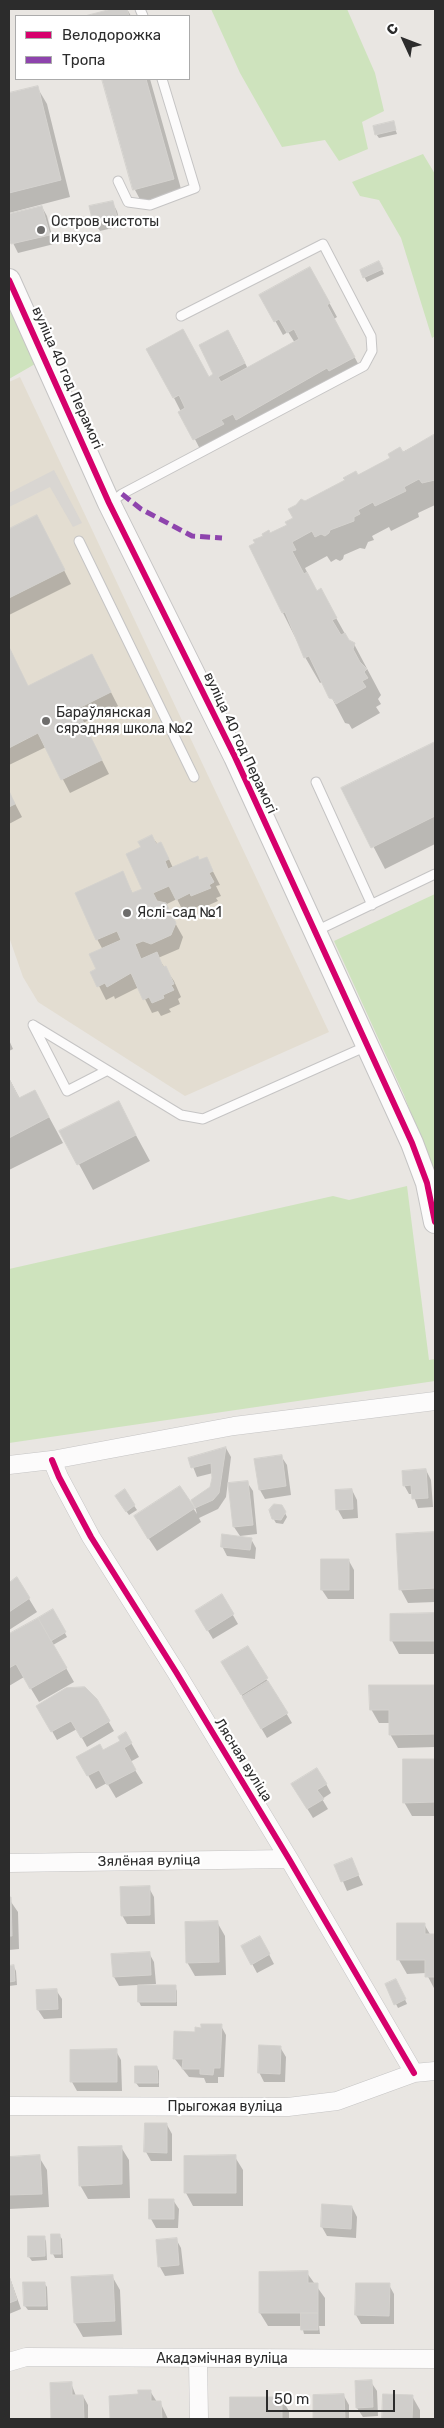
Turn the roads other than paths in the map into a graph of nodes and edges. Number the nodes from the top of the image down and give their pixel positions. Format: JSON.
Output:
{"nodes":[{"id":1,"x":162,"y":80,"type":"edge"},
{"id":2,"x":118,"y":181,"type":"dead end"},
{"id":3,"x":9,"y":280,"type":"edge"},
{"id":4,"x":181,"y":316,"type":"dead end"},
{"id":5,"x":109,"y":503,"type":"junction"},
{"id":6,"x":79,"y":541,"type":"dead end"},
{"id":7,"x":194,"y":777,"type":"dead end"},
{"id":8,"x":316,"y":782,"type":"dead end"},
{"id":9,"x":435,"y":874,"type":"edge"},
{"id":10,"x":372,"y":904,"type":"junction"},
{"id":11,"x":314,"y":932,"type":"junction"},
{"id":12,"x":367,"y":1046,"type":"junction"},
{"id":13,"x":106,"y":1071,"type":"junction"},
{"id":14,"x":435,"y":1222,"type":"edge"},
{"id":15,"x":435,"y":1400,"type":"edge"},
{"id":16,"x":52,"y":1460,"type":"junction"},
{"id":17,"x":9,"y":1465,"type":"edge"},
{"id":18,"x":289,"y":1859,"type":"junction"},
{"id":19,"x":9,"y":1863,"type":"edge"},
{"id":20,"x":435,"y":2071,"type":"edge"},
{"id":21,"x":414,"y":2073,"type":"junction"},
{"id":22,"x":9,"y":2106,"type":"edge"},
{"id":23,"x":435,"y":2359,"type":"edge"},
{"id":24,"x":198,"y":2360,"type":"junction"},
{"id":25,"x":9,"y":2362,"type":"edge"},
{"id":26,"x":199,"y":2419,"type":"edge"}],
"edges":[{"from":1,"to":2,"type":"lane"},
{"from":3,"to":5,"type":"street","name":"вуліца 40 год Перамогі"},
{"from":4,"to":5,"type":"lane"},
{"from":5,"to":11,"type":"street","name":"вуліца 40 год Перамогі"},
{"from":6,"to":7,"type":"lane"},
{"from":8,"to":10,"type":"lane"},
{"from":9,"to":10,"type":"lane"},
{"from":10,"to":11,"type":"lane"},
{"from":11,"to":12,"type":"street","name":"вуліца 40 год Перамогі"},
{"from":12,"to":13,"type":"lane"},
{"from":12,"to":14,"type":"street","name":"вуліца 40 год Перамогі"},
{"from":13,"to":13,"type":"lane"},
{"from":15,"to":16,"type":"street"},
{"from":16,"to":17,"type":"street"},
{"from":16,"to":18,"type":"street","name":"Лясная вуліца"},
{"from":18,"to":19,"type":"street","name":"Зялёная вуліца"},
{"from":18,"to":21,"type":"street","name":"Лясная вуліца"},
{"from":20,"to":21,"type":"street","name":"Прыгожая вуліца"},
{"from":21,"to":22,"type":"street","name":"Прыгожая вуліца"},
{"from":23,"to":24,"type":"street","name":"Акадэмічная вуліца"},
{"from":24,"to":25,"type":"street","name":"Акадэмічная вуліца"},
{"from":24,"to":26,"type":"street"}]}
